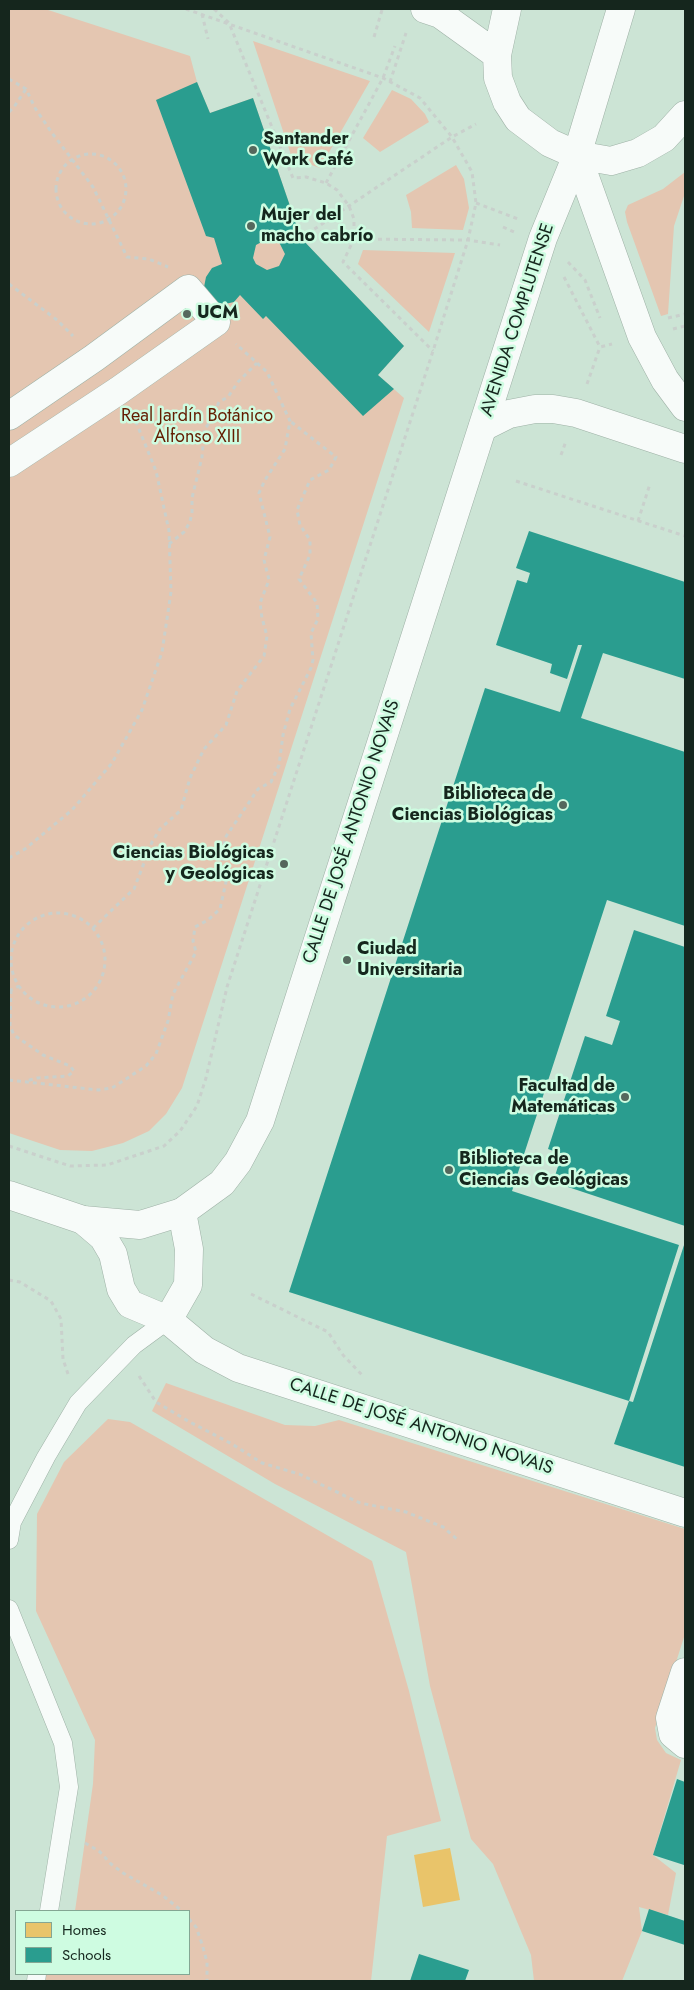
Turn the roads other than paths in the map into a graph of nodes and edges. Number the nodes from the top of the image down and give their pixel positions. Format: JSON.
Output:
{"nodes":[{"id":1,"x":507,"y":9,"type":"edge"},
{"id":2,"x":621,"y":9,"type":"edge"},
{"id":3,"x":416,"y":18,"type":"edge"},
{"id":4,"x":497,"y":55,"type":"junction"},
{"id":5,"x":685,"y":115,"type":"edge"},
{"id":6,"x":577,"y":156,"type":"junction"},
{"id":7,"x":685,"y":407,"type":"edge"},
{"id":8,"x":9,"y":416,"type":"edge"},
{"id":9,"x":483,"y":427,"type":"junction"},
{"id":10,"x":685,"y":449,"type":"edge"},
{"id":11,"x":9,"y":463,"type":"edge"},
{"id":12,"x":9,"y":1196,"type":"edge"},
{"id":13,"x":182,"y":1212,"type":"junction"},
{"id":14,"x":83,"y":1220,"type":"junction"},
{"id":15,"x":168,"y":1320,"type":"junction"},
{"id":16,"x":685,"y":1513,"type":"edge"},
{"id":17,"x":9,"y":1540,"type":"edge"},
{"id":18,"x":9,"y":1609,"type":"edge"},
{"id":19,"x":685,"y":1672,"type":"edge"},
{"id":20,"x":685,"y":1744,"type":"edge"},
{"id":21,"x":49,"y":1910,"type":"edge"}],
"edges":[{"from":1,"to":4,"type":"street"},
{"from":2,"to":6,"type":"street","name":"AVENIDA COMPLUTENSE"},
{"from":3,"to":4,"type":"street"},
{"from":4,"to":6,"type":"street"},
{"from":5,"to":6,"type":"street"},
{"from":6,"to":7,"type":"street"},
{"from":6,"to":9,"type":"street","name":"AVENIDA COMPLUTENSE"},
{"from":8,"to":11,"type":"street"},
{"from":9,"to":10,"type":"street","name":"AVENIDA COMPLUTENSE"},
{"from":9,"to":13,"type":"street","name":"CALLE DE JOSÉ ANTONIO NOVAIS"},
{"from":12,"to":14,"type":"street","name":"CALLE DE JOSÉ ANTONIO NOVAIS"},
{"from":13,"to":14,"type":"street","name":"CALLE DE JOSÉ ANTONIO NOVAIS"},
{"from":13,"to":15,"type":"street"},
{"from":14,"to":15,"type":"street","name":"CALLE DE JOSÉ ANTONIO NOVAIS"},
{"from":15,"to":16,"type":"street","name":"CALLE DE JOSÉ ANTONIO NOVAIS"},
{"from":15,"to":17,"type":"lane"},
{"from":18,"to":21,"type":"lane"},
{"from":19,"to":20,"type":"street"}]}
